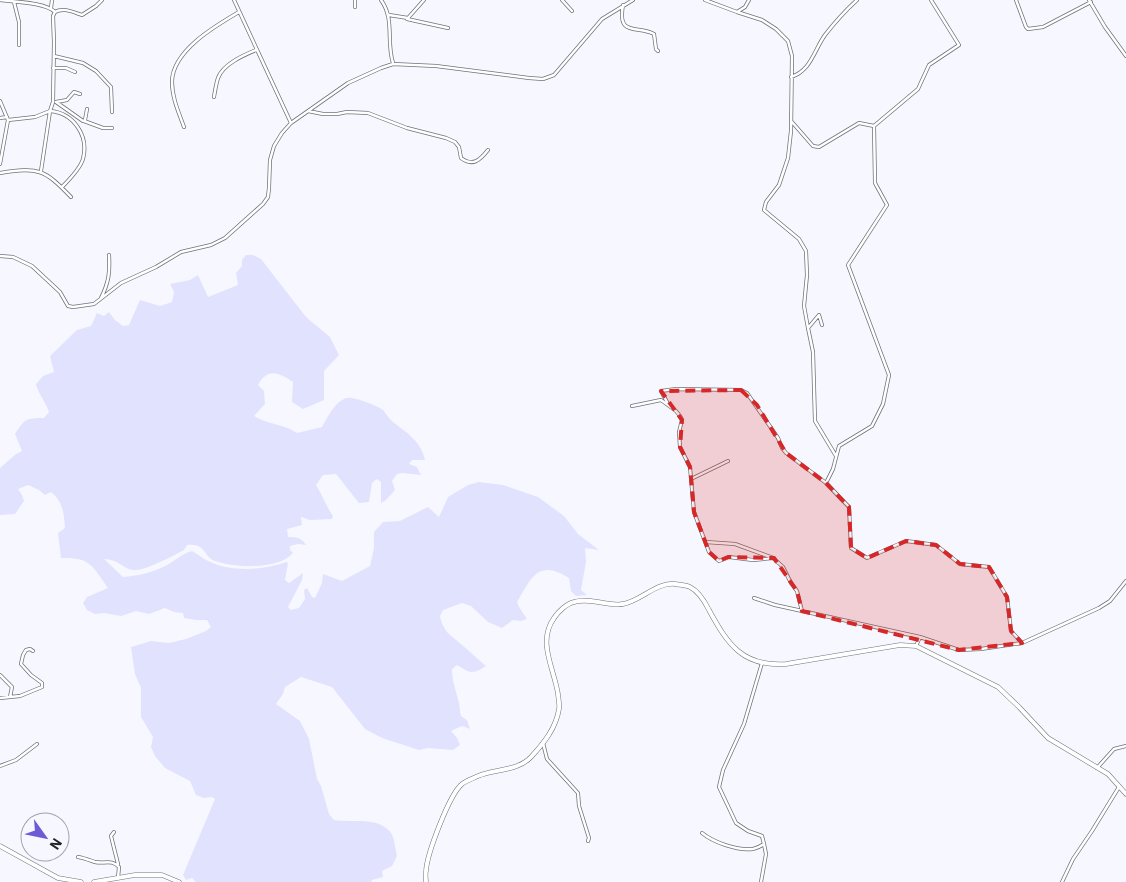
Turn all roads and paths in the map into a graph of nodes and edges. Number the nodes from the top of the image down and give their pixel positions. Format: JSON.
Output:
{"nodes":[{"id":1,"x":0,"y":0,"type":"edge"},
{"id":2,"x":52,"y":0,"type":"edge"},
{"id":3,"x":102,"y":0,"type":"edge"},
{"id":4,"x":234,"y":0,"type":"edge"},
{"id":5,"x":355,"y":0,"type":"edge"},
{"id":6,"x":381,"y":0,"type":"edge"},
{"id":7,"x":424,"y":0,"type":"edge"},
{"id":8,"x":562,"y":0,"type":"edge"},
{"id":9,"x":633,"y":0,"type":"edge"},
{"id":10,"x":704,"y":0,"type":"edge"},
{"id":11,"x":748,"y":0,"type":"edge"},
{"id":12,"x":857,"y":0,"type":"edge"},
{"id":13,"x":931,"y":0,"type":"edge"},
{"id":14,"x":1016,"y":0,"type":"edge"},
{"id":15,"x":1090,"y":1,"type":"edge"},
{"id":16,"x":14,"y":2,"type":"junction"},
{"id":17,"x":623,"y":5,"type":"junction"},
{"id":18,"x":355,"y":7,"type":"dead end"},
{"id":19,"x":51,"y":8,"type":"junction"},
{"id":20,"x":572,"y":11,"type":"dead end"},
{"id":21,"x":55,"y":12,"type":"junction"},
{"id":22,"x":239,"y":12,"type":"junction"},
{"id":23,"x":737,"y":12,"type":"junction"},
{"id":24,"x":388,"y":15,"type":"junction"},
{"id":25,"x":406,"y":18,"type":"junction"},
{"id":26,"x":448,"y":28,"type":"dead end"},
{"id":27,"x":18,"y":45,"type":"dead end"},
{"id":28,"x":256,"y":50,"type":"junction"},
{"id":29,"x":658,"y":51,"type":"dead end"},
{"id":30,"x":54,"y":56,"type":"junction"},
{"id":31,"x":1126,"y":56,"type":"edge"},
{"id":32,"x":394,"y":64,"type":"junction"},
{"id":33,"x":54,"y":68,"type":"junction"},
{"id":34,"x":75,"y":72,"type":"dead end"},
{"id":35,"x":791,"y":77,"type":"junction"},
{"id":36,"x":80,"y":94,"type":"dead end"},
{"id":37,"x":214,"y":97,"type":"dead end"},
{"id":38,"x":0,"y":101,"type":"edge"},
{"id":39,"x":54,"y":102,"type":"junction"},
{"id":40,"x":87,"y":109,"type":"dead end"},
{"id":41,"x":50,"y":111,"type":"junction"},
{"id":42,"x":308,"y":111,"type":"junction"},
{"id":43,"x":112,"y":112,"type":"dead end"},
{"id":44,"x":0,"y":118,"type":"edge"},
{"id":45,"x":7,"y":119,"type":"junction"},
{"id":46,"x":84,"y":120,"type":"junction"},
{"id":47,"x":791,"y":122,"type":"junction"},
{"id":48,"x":291,"y":123,"type":"junction"},
{"id":49,"x":874,"y":126,"type":"junction"},
{"id":50,"x":184,"y":127,"type":"dead end"},
{"id":51,"x":112,"y":128,"type":"dead end"},
{"id":52,"x":488,"y":150,"type":"dead end"},
{"id":53,"x":0,"y":164,"type":"edge"},
{"id":54,"x":41,"y":172,"type":"junction"},
{"id":55,"x":0,"y":173,"type":"edge"},
{"id":56,"x":62,"y":187,"type":"junction"},
{"id":57,"x":71,"y":197,"type":"dead end"},
{"id":58,"x":109,"y":255,"type":"dead end"},
{"id":59,"x":0,"y":256,"type":"edge"},
{"id":60,"x":107,"y":288,"type":"junction"},
{"id":61,"x":112,"y":289,"type":"junction"},
{"id":62,"x":100,"y":299,"type":"junction"},
{"id":63,"x":822,"y":325,"type":"dead end"},
{"id":64,"x":808,"y":328,"type":"junction"},
{"id":65,"x":669,"y":405,"type":"junction"},
{"id":66,"x":632,"y":406,"type":"dead end"},
{"id":67,"x":836,"y":457,"type":"junction"},
{"id":68,"x":728,"y":461,"type":"dead end"},
{"id":69,"x":691,"y":479,"type":"junction"},
{"id":70,"x":826,"y":483,"type":"junction"},
{"id":71,"x":704,"y":537,"type":"junction"},
{"id":72,"x":712,"y":541,"type":"junction"},
{"id":73,"x":706,"y":542,"type":"junction"},
{"id":74,"x":773,"y":558,"type":"junction"},
{"id":75,"x":1126,"y":581,"type":"edge"},
{"id":76,"x":754,"y":598,"type":"dead end"},
{"id":77,"x":802,"y":611,"type":"junction"},
{"id":78,"x":920,"y":637,"type":"junction"},
{"id":79,"x":1022,"y":643,"type":"junction"},
{"id":80,"x":916,"y":646,"type":"junction"},
{"id":81,"x":33,"y":651,"type":"dead end"},
{"id":82,"x":762,"y":664,"type":"junction"},
{"id":83,"x":0,"y":675,"type":"edge"},
{"id":84,"x":10,"y":697,"type":"junction"},
{"id":85,"x":0,"y":698,"type":"edge"},
{"id":86,"x":543,"y":743,"type":"junction"},
{"id":87,"x":37,"y":744,"type":"dead end"},
{"id":88,"x":1126,"y":746,"type":"edge"},
{"id":89,"x":0,"y":766,"type":"edge"},
{"id":90,"x":1097,"y":768,"type":"junction"},
{"id":91,"x":1119,"y":786,"type":"junction"},
{"id":92,"x":1126,"y":794,"type":"edge"},
{"id":93,"x":114,"y":832,"type":"dead end"},
{"id":94,"x":702,"y":833,"type":"dead end"},
{"id":95,"x":588,"y":841,"type":"dead end"},
{"id":96,"x":764,"y":844,"type":"junction"},
{"id":97,"x":0,"y":846,"type":"edge"},
{"id":98,"x":78,"y":857,"type":"dead end"},
{"id":99,"x":118,"y":865,"type":"junction"},
{"id":100,"x":118,"y":878,"type":"junction"},
{"id":101,"x":71,"y":882,"type":"edge"},
{"id":102,"x":81,"y":882,"type":"edge"},
{"id":103,"x":94,"y":882,"type":"edge"},
{"id":104,"x":179,"y":882,"type":"edge"},
{"id":105,"x":426,"y":882,"type":"edge"},
{"id":106,"x":761,"y":882,"type":"edge"},
{"id":107,"x":1062,"y":882,"type":"edge"}],
"edges":[{"from":1,"to":16,"type":"street"},
{"from":2,"to":19,"type":"street"},
{"from":3,"to":21,"type":"street"},
{"from":4,"to":22,"type":"street"},
{"from":5,"to":18,"type":"street"},
{"from":6,"to":24,"type":"street"},
{"from":7,"to":25,"type":"street"},
{"from":8,"to":20,"type":"street"},
{"from":9,"to":17,"type":"street"},
{"from":10,"to":23,"type":"street"},
{"from":11,"to":23,"type":"street"},
{"from":12,"to":35,"type":"street"},
{"from":13,"to":49,"type":"street"},
{"from":14,"to":15,"type":"street"},
{"from":15,"to":31,"type":"street"},
{"from":16,"to":19,"type":"street"},
{"from":16,"to":27,"type":"street"},
{"from":17,"to":29,"type":"street"},
{"from":17,"to":32,"type":"street"},
{"from":19,"to":21,"type":"street"},
{"from":21,"to":30,"type":"street"},
{"from":22,"to":28,"type":"street"},
{"from":22,"to":50,"type":"street"},
{"from":23,"to":35,"type":"street"},
{"from":24,"to":25,"type":"street"},
{"from":24,"to":32,"type":"street"},
{"from":25,"to":26,"type":"street"},
{"from":28,"to":37,"type":"street"},
{"from":28,"to":48,"type":"street"},
{"from":30,"to":33,"type":"street"},
{"from":30,"to":43,"type":"street"},
{"from":32,"to":42,"type":"street"},
{"from":33,"to":34,"type":"street"},
{"from":33,"to":39,"type":"street"},
{"from":35,"to":47,"type":"street"},
{"from":36,"to":39,"type":"street"},
{"from":38,"to":45,"type":"street"},
{"from":39,"to":41,"type":"street"},
{"from":39,"to":46,"type":"street"},
{"from":40,"to":46,"type":"street"},
{"from":41,"to":45,"type":"street"},
{"from":41,"to":54,"type":"street"},
{"from":41,"to":56,"type":"street"},
{"from":42,"to":48,"type":"street"},
{"from":42,"to":52,"type":"street"},
{"from":44,"to":45,"type":"street"},
{"from":45,"to":53,"type":"street"},
{"from":46,"to":51,"type":"street"},
{"from":47,"to":49,"type":"street"},
{"from":47,"to":64,"type":"street"},
{"from":48,"to":61,"type":"street"},
{"from":49,"to":67,"type":"street"},
{"from":54,"to":55,"type":"street"},
{"from":54,"to":56,"type":"street"},
{"from":56,"to":57,"type":"street"},
{"from":58,"to":60,"type":"street"},
{"from":59,"to":62,"type":"street"},
{"from":60,"to":61,"type":"street"},
{"from":60,"to":62,"type":"street"},
{"from":61,"to":62,"type":"street"},
{"from":63,"to":64,"type":"street"},
{"from":64,"to":67,"type":"street"},
{"from":65,"to":66,"type":"street"},
{"from":65,"to":69,"type":"street"},
{"from":65,"to":70,"type":"street"},
{"from":67,"to":70,"type":"street"},
{"from":68,"to":69,"type":"street"},
{"from":69,"to":71,"type":"street"},
{"from":70,"to":79,"type":"street"},
{"from":71,"to":72,"type":"street"},
{"from":71,"to":73,"type":"street"},
{"from":72,"to":73,"type":"street"},
{"from":72,"to":74,"type":"street"},
{"from":73,"to":74,"type":"street"},
{"from":74,"to":77,"type":"street"},
{"from":75,"to":79,"type":"street"},
{"from":76,"to":77,"type":"street"},
{"from":77,"to":78,"type":"street"},
{"from":78,"to":79,"type":"street"},
{"from":78,"to":80,"type":"street"},
{"from":80,"to":82,"type":"main road"},
{"from":80,"to":90,"type":"main road"},
{"from":81,"to":84,"type":"street"},
{"from":82,"to":86,"type":"main road"},
{"from":82,"to":96,"type":"street"},
{"from":83,"to":84,"type":"street"},
{"from":84,"to":85,"type":"street"},
{"from":86,"to":95,"type":"street"},
{"from":86,"to":105,"type":"main road"},
{"from":87,"to":89,"type":"street"},
{"from":88,"to":90,"type":"street"},
{"from":90,"to":91,"type":"main road"},
{"from":91,"to":92,"type":"main road"},
{"from":91,"to":107,"type":"street"},
{"from":93,"to":99,"type":"street"},
{"from":94,"to":96,"type":"street"},
{"from":96,"to":106,"type":"street"},
{"from":97,"to":101,"type":"main road"},
{"from":98,"to":99,"type":"street"},
{"from":99,"to":100,"type":"street"},
{"from":100,"to":103,"type":"main road"},
{"from":100,"to":104,"type":"main road"},
{"from":101,"to":102,"type":"main road"}]}
